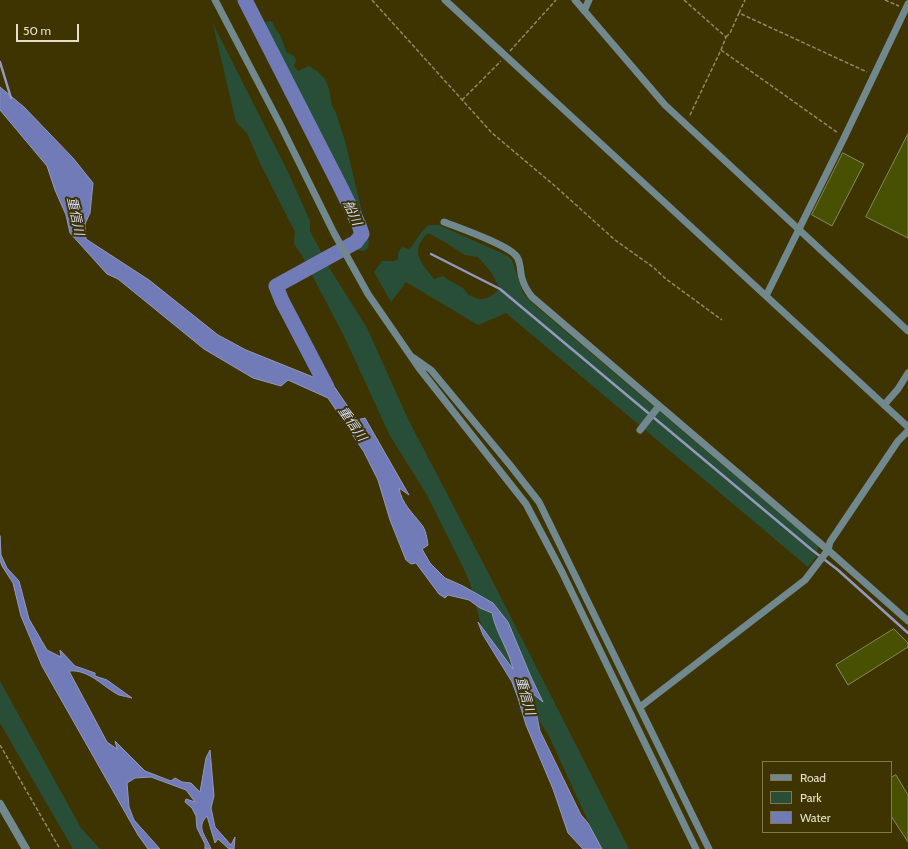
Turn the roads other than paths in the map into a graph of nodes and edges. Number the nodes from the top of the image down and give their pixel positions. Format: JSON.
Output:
{"nodes":[{"id":1,"x":215,"y":0,"type":"edge"},
{"id":2,"x":445,"y":0,"type":"edge"},
{"id":3,"x":574,"y":0,"type":"edge"},
{"id":4,"x":589,"y":0,"type":"edge"},
{"id":5,"x":907,"y":6,"type":"edge"},
{"id":6,"x":584,"y":11,"type":"junction"},
{"id":7,"x":444,"y":222,"type":"dead end"},
{"id":8,"x":799,"y":229,"type":"junction"},
{"id":9,"x":766,"y":296,"type":"junction"},
{"id":10,"x":908,"y":331,"type":"edge"},
{"id":11,"x":407,"y":352,"type":"junction"},
{"id":12,"x":908,"y":373,"type":"edge"},
{"id":13,"x":884,"y":405,"type":"junction"},
{"id":14,"x":658,"y":407,"type":"junction"},
{"id":15,"x":908,"y":427,"type":"edge"},
{"id":16,"x":641,"y":429,"type":"dead end"},
{"id":17,"x":908,"y":431,"type":"edge"},
{"id":18,"x":828,"y":550,"type":"junction"},
{"id":19,"x":908,"y":621,"type":"edge"},
{"id":20,"x":640,"y":707,"type":"junction"},
{"id":21,"x":0,"y":804,"type":"edge"},
{"id":22,"x":26,"y":849,"type":"edge"},
{"id":23,"x":696,"y":849,"type":"edge"},
{"id":24,"x":710,"y":849,"type":"edge"}],
"edges":[{"from":1,"to":11,"type":"street"},
{"from":2,"to":9,"type":"street"},
{"from":3,"to":6,"type":"street"},
{"from":4,"to":6,"type":"street"},
{"from":5,"to":8,"type":"street"},
{"from":6,"to":8,"type":"street"},
{"from":7,"to":14,"type":"street"},
{"from":8,"to":9,"type":"street"},
{"from":8,"to":10,"type":"street"},
{"from":9,"to":13,"type":"street"},
{"from":11,"to":20,"type":"street"},
{"from":11,"to":23,"type":"street"},
{"from":12,"to":13,"type":"street"},
{"from":13,"to":15,"type":"street"},
{"from":14,"to":16,"type":"street"},
{"from":14,"to":18,"type":"street"},
{"from":17,"to":18,"type":"street"},
{"from":18,"to":19,"type":"street"},
{"from":18,"to":20,"type":"street"},
{"from":20,"to":24,"type":"street"},
{"from":21,"to":22,"type":"street"}]}
